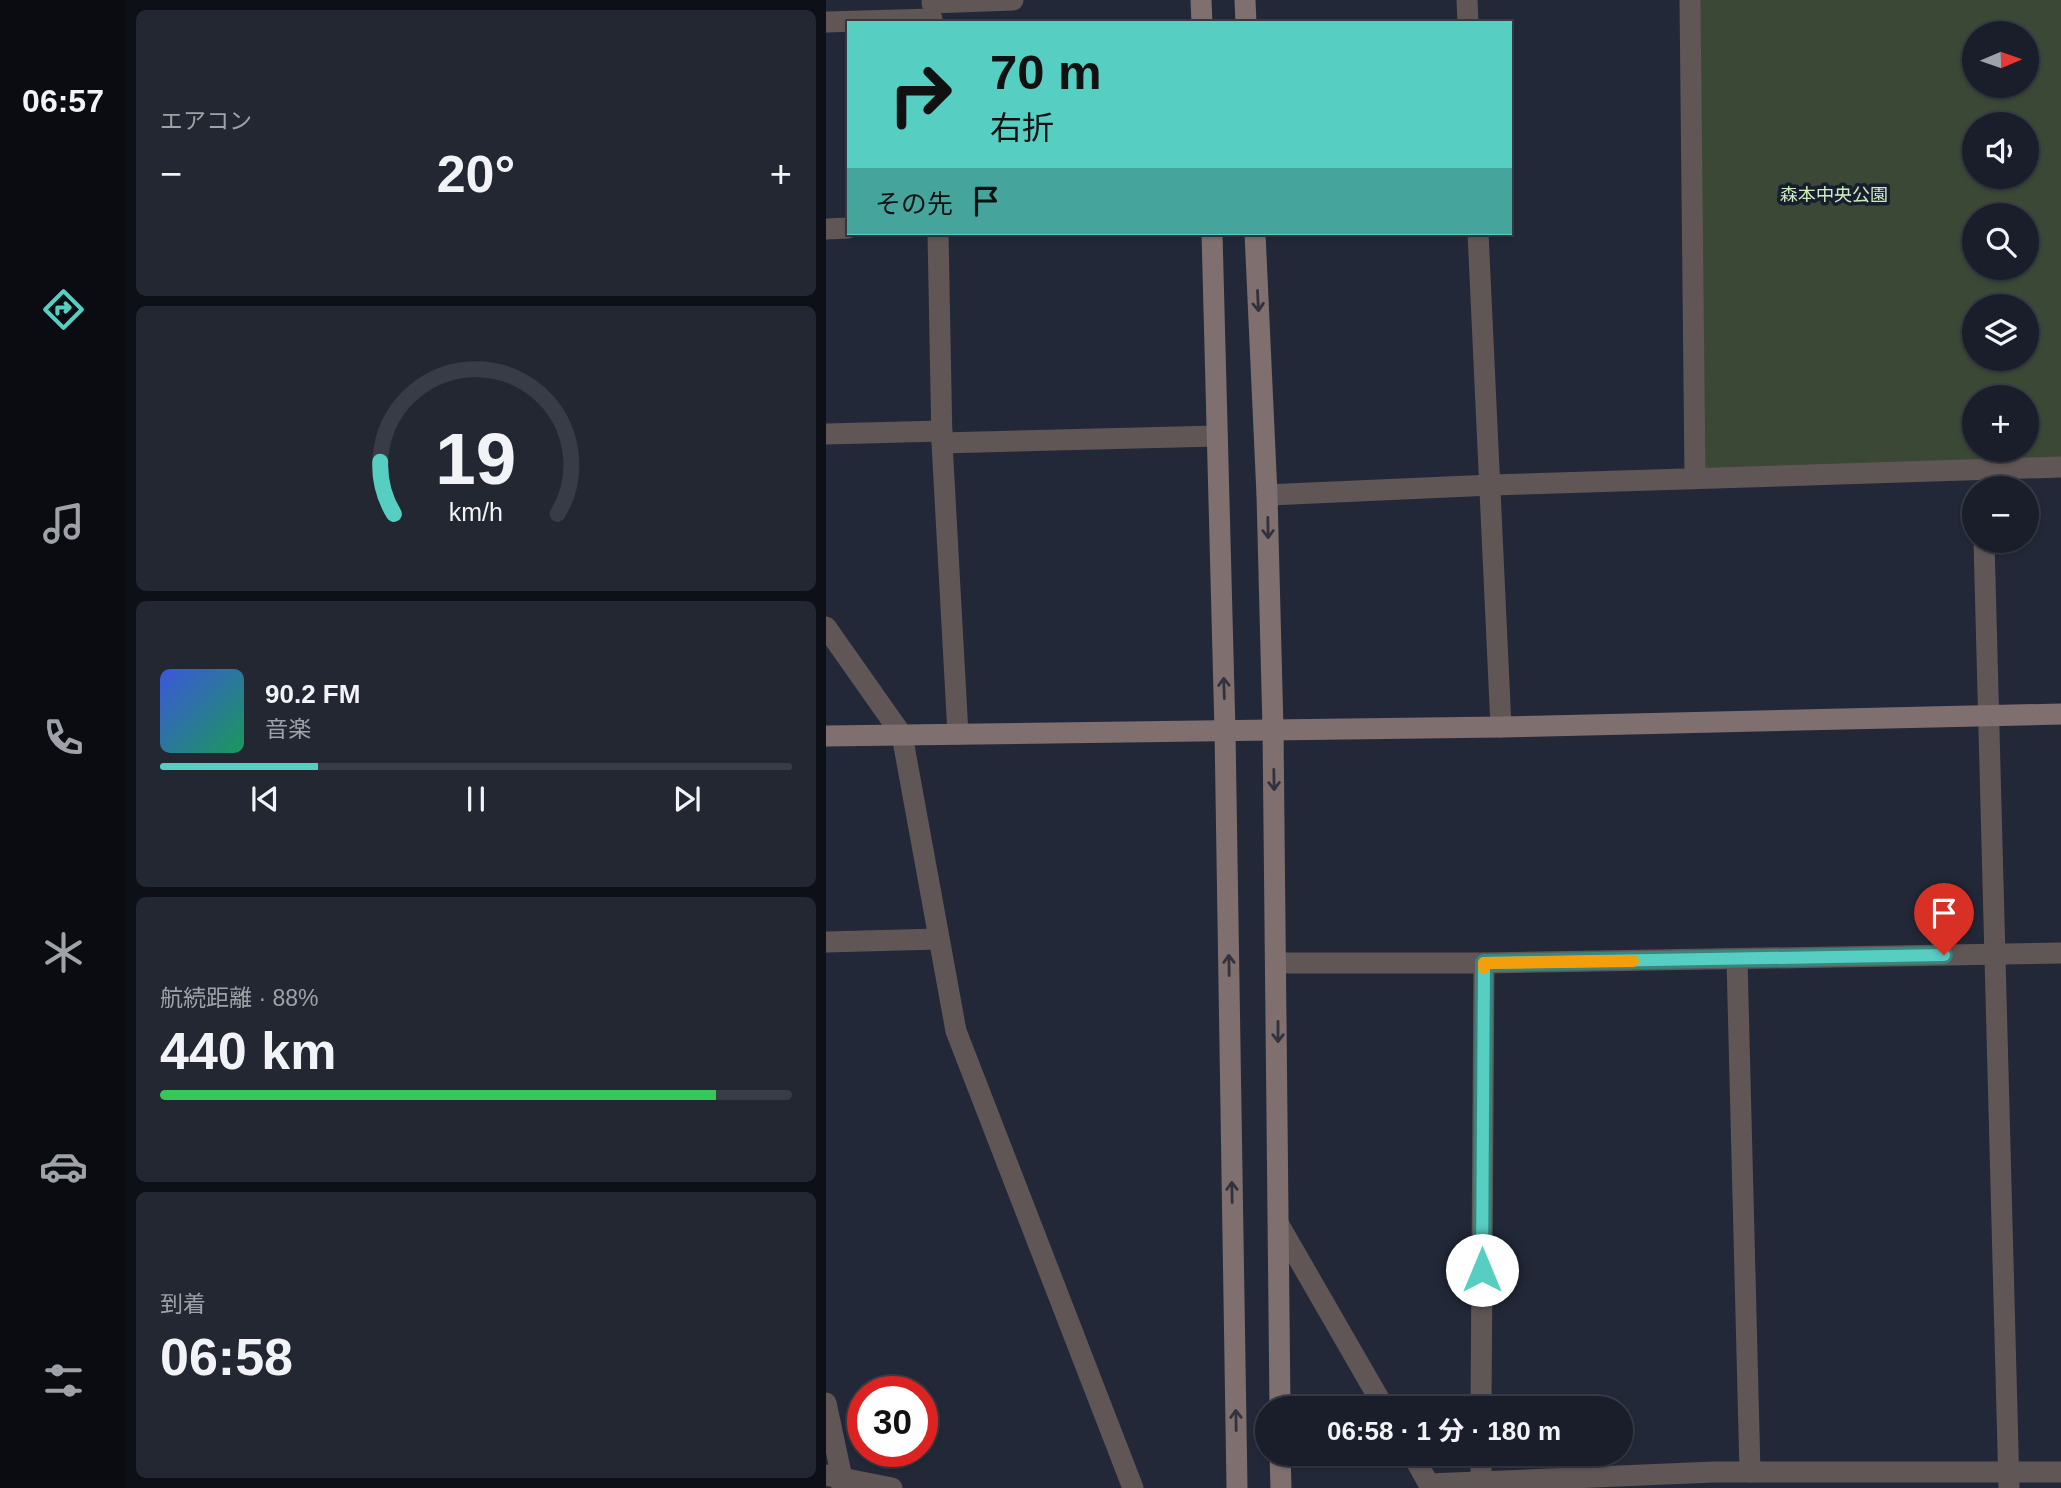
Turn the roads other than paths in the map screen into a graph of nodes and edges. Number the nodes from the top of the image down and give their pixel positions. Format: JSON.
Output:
{"nodes":[{"id":1,"x":1013,"y":0,"type":"edge"},
{"id":2,"x":1201,"y":0,"type":"edge"},
{"id":3,"x":1245,"y":0,"type":"edge"},
{"id":4,"x":1467,"y":0,"type":"edge"},
{"id":5,"x":1690,"y":0,"type":"edge"},
{"id":6,"x":932,"y":11,"type":"edge"},
{"id":7,"x":1202,"y":21,"type":"edge"},
{"id":8,"x":1246,"y":21,"type":"edge"},
{"id":9,"x":1468,"y":21,"type":"edge"},
{"id":10,"x":826,"y":22,"type":"edge"},
{"id":11,"x":847,"y":228,"type":"edge"},
{"id":12,"x":826,"y":229,"type":"edge"},
{"id":13,"x":938,"y":235,"type":"edge"},
{"id":14,"x":1212,"y":235,"type":"edge"},
{"id":15,"x":1255,"y":235,"type":"edge"},
{"id":16,"x":1478,"y":235,"type":"edge"},
{"id":17,"x":826,"y":434,"type":"edge"},
{"id":18,"x":1217,"y":436,"type":"junction"},
{"id":19,"x":942,"y":437,"type":"junction"},
{"id":20,"x":2061,"y":467,"type":"edge"},
{"id":21,"x":2002,"y":476,"type":"edge"},
{"id":22,"x":1695,"y":478,"type":"junction"},
{"id":23,"x":1962,"y":479,"type":"edge"},
{"id":24,"x":1492,"y":485,"type":"junction"},
{"id":25,"x":1267,"y":495,"type":"junction"},
{"id":26,"x":1984,"y":553,"type":"edge"},
{"id":27,"x":826,"y":627,"type":"edge"},
{"id":28,"x":2061,"y":714,"type":"edge"},
{"id":29,"x":1988,"y":716,"type":"junction"},
{"id":30,"x":1501,"y":727,"type":"junction"},
{"id":31,"x":1273,"y":729,"type":"junction"},
{"id":32,"x":1225,"y":731,"type":"junction"},
{"id":33,"x":902,"y":734,"type":"junction"},
{"id":34,"x":958,"y":734,"type":"junction"},
{"id":35,"x":826,"y":736,"type":"edge"},
{"id":36,"x":939,"y":939,"type":"junction"},
{"id":37,"x":826,"y":942,"type":"edge"},
{"id":38,"x":2061,"y":953,"type":"edge"},
{"id":39,"x":1996,"y":954,"type":"junction"},
{"id":40,"x":1737,"y":960,"type":"junction"},
{"id":41,"x":1277,"y":963,"type":"junction"},
{"id":42,"x":1484,"y":963,"type":"junction"},
{"id":43,"x":1279,"y":1225,"type":"junction"},
{"id":44,"x":1280,"y":1396,"type":"edge"},
{"id":45,"x":1378,"y":1396,"type":"edge"},
{"id":46,"x":1481,"y":1396,"type":"edge"},
{"id":47,"x":826,"y":1403,"type":"edge"},
{"id":48,"x":1280,"y":1466,"type":"edge"},
{"id":49,"x":1419,"y":1466,"type":"edge"},
{"id":50,"x":1481,"y":1466,"type":"edge"},
{"id":51,"x":1750,"y":1472,"type":"junction"},
{"id":52,"x":2061,"y":1472,"type":"edge"},
{"id":53,"x":2061,"y":1478,"type":"edge"},
{"id":54,"x":837,"y":1480,"type":"edge"},
{"id":55,"x":2009,"y":1480,"type":"edge"},
{"id":56,"x":1480,"y":1482,"type":"junction"},
{"id":57,"x":1633,"y":1482,"type":"edge"},
{"id":58,"x":1430,"y":1486,"type":"edge"},
{"id":59,"x":892,"y":1488,"type":"edge"},
{"id":60,"x":1133,"y":1488,"type":"edge"},
{"id":61,"x":1237,"y":1488,"type":"edge"},
{"id":62,"x":1281,"y":1488,"type":"edge"},
{"id":63,"x":2038,"y":1488,"type":"edge"}],
"edges":[{"from":1,"to":6,"type":"street"},
{"from":2,"to":7,"type":"street"},
{"from":3,"to":8,"type":"street"},
{"from":4,"to":9,"type":"street"},
{"from":5,"to":22,"type":"street"},
{"from":6,"to":10,"type":"street"},
{"from":11,"to":12,"type":"street"},
{"from":13,"to":19,"type":"street"},
{"from":14,"to":18,"type":"street"},
{"from":15,"to":25,"type":"street","one_way":true},
{"from":16,"to":24,"type":"street"},
{"from":17,"to":19,"type":"street"},
{"from":18,"to":19,"type":"street"},
{"from":32,"to":18,"type":"street","one_way":true},
{"from":19,"to":34,"type":"street"},
{"from":20,"to":21,"type":"street"},
{"from":22,"to":23,"type":"street"},
{"from":22,"to":24,"type":"street"},
{"from":24,"to":25,"type":"street"},
{"from":24,"to":30,"type":"street"},
{"from":25,"to":31,"type":"street","one_way":true},
{"from":26,"to":29,"type":"street"},
{"from":27,"to":33,"type":"street"},
{"from":28,"to":29,"type":"street"},
{"from":29,"to":30,"type":"street"},
{"from":29,"to":39,"type":"street"},
{"from":30,"to":31,"type":"street"},
{"from":31,"to":32,"type":"street"},
{"from":31,"to":41,"type":"street","one_way":true},
{"from":32,"to":34,"type":"street"},
{"from":61,"to":32,"type":"street","one_way":true},
{"from":33,"to":34,"type":"street"},
{"from":33,"to":35,"type":"street"},
{"from":33,"to":36,"type":"street"},
{"from":36,"to":37,"type":"street"},
{"from":36,"to":60,"type":"street"},
{"from":38,"to":39,"type":"street"},
{"from":39,"to":40,"type":"street"},
{"from":39,"to":55,"type":"street"},
{"from":40,"to":42,"type":"street"},
{"from":40,"to":51,"type":"street"},
{"from":41,"to":42,"type":"street"},
{"from":41,"to":43,"type":"street","one_way":true},
{"from":42,"to":46,"type":"street"},
{"from":43,"to":44,"type":"street"},
{"from":43,"to":45,"type":"street"},
{"from":47,"to":54,"type":"street"},
{"from":48,"to":62,"type":"street"},
{"from":49,"to":58,"type":"street"},
{"from":50,"to":56,"type":"street"},
{"from":51,"to":55,"type":"street"},
{"from":51,"to":57,"type":"street"},
{"from":52,"to":55,"type":"street"},
{"from":53,"to":63,"type":"street"},
{"from":54,"to":59,"type":"street"},
{"from":56,"to":57,"type":"street"},
{"from":56,"to":58,"type":"street"}]}
